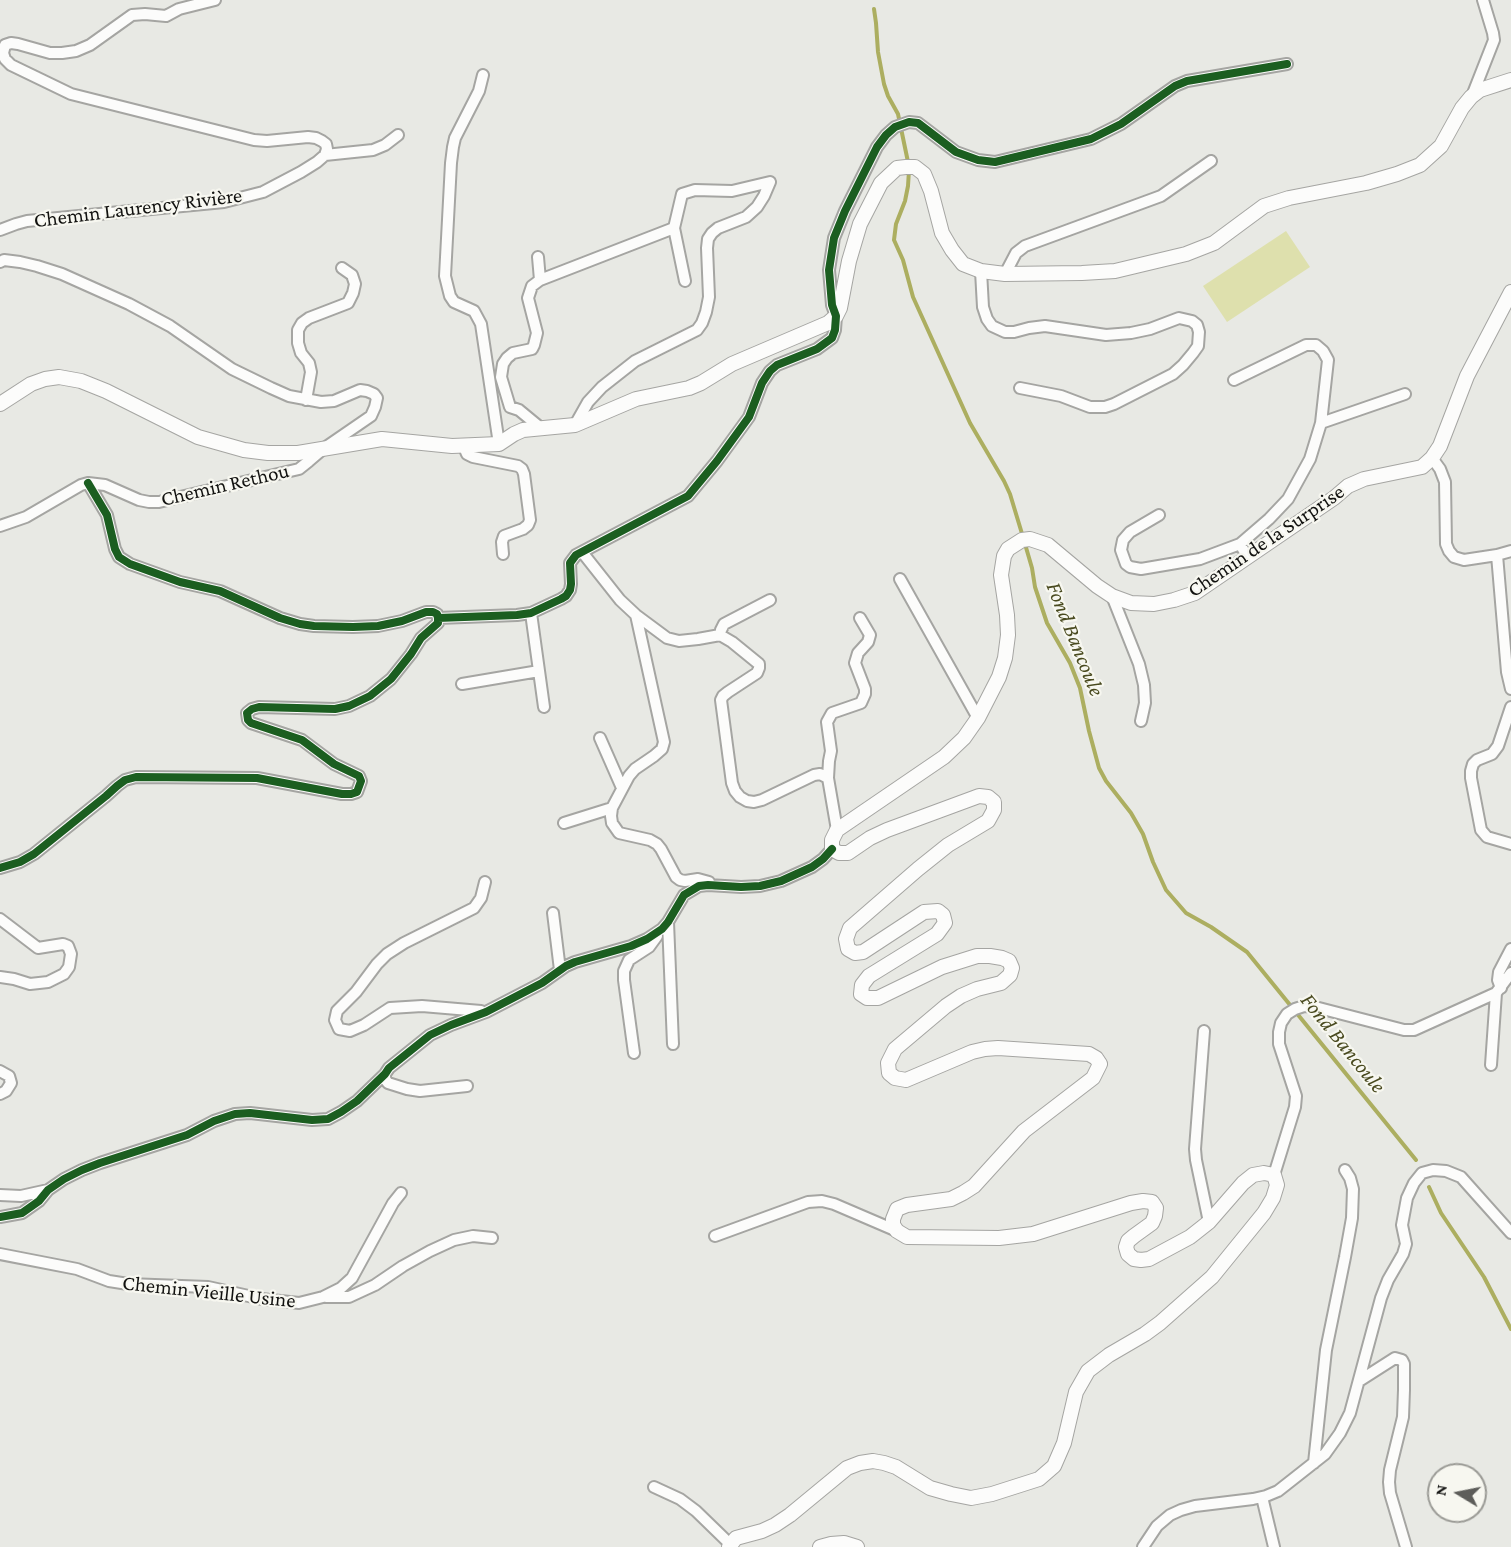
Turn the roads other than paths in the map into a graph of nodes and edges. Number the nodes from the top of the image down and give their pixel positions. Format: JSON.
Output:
{"nodes":[{"id":1,"x":215,"y":0,"type":"edge"},
{"id":2,"x":1483,"y":0,"type":"edge"},
{"id":3,"x":1287,"y":64,"type":"dead end"},
{"id":4,"x":483,"y":75,"type":"dead end"},
{"id":5,"x":1511,"y":80,"type":"edge"},
{"id":6,"x":1471,"y":97,"type":"junction"},
{"id":7,"x":398,"y":135,"type":"dead end"},
{"id":8,"x":325,"y":155,"type":"junction"},
{"id":9,"x":1211,"y":161,"type":"dead end"},
{"id":10,"x":674,"y":228,"type":"junction"},
{"id":11,"x":0,"y":231,"type":"edge"},
{"id":12,"x":538,"y":257,"type":"dead end"},
{"id":13,"x":0,"y":262,"type":"edge"},
{"id":14,"x":342,"y":268,"type":"dead end"},
{"id":15,"x":981,"y":271,"type":"junction"},
{"id":16,"x":1005,"y":274,"type":"junction"},
{"id":17,"x":540,"y":280,"type":"junction"},
{"id":18,"x":685,"y":281,"type":"dead end"},
{"id":19,"x":1511,"y":292,"type":"edge"},
{"id":20,"x":836,"y":316,"type":"junction"},
{"id":21,"x":1234,"y":380,"type":"dead end"},
{"id":22,"x":1020,"y":388,"type":"dead end"},
{"id":23,"x":1405,"y":394,"type":"dead end"},
{"id":24,"x":306,"y":400,"type":"junction"},
{"id":25,"x":0,"y":404,"type":"edge"},
{"id":26,"x":1321,"y":423,"type":"junction"},
{"id":27,"x":574,"y":425,"type":"junction"},
{"id":28,"x":542,"y":429,"type":"junction"},
{"id":29,"x":500,"y":444,"type":"junction"},
{"id":30,"x":464,"y":447,"type":"junction"},
{"id":31,"x":323,"y":449,"type":"junction"},
{"id":32,"x":1432,"y":458,"type":"junction"},
{"id":33,"x":88,"y":483,"type":"junction"},
{"id":34,"x":1159,"y":515,"type":"dead end"},
{"id":35,"x":0,"y":526,"type":"edge"},
{"id":36,"x":1244,"y":550,"type":"junction"},
{"id":37,"x":1511,"y":551,"type":"edge"},
{"id":38,"x":582,"y":552,"type":"junction"},
{"id":39,"x":503,"y":554,"type":"dead end"},
{"id":40,"x":1497,"y":555,"type":"junction"},
{"id":41,"x":900,"y":579,"type":"dead end"},
{"id":42,"x":1112,"y":596,"type":"junction"},
{"id":43,"x":770,"y":600,"type":"dead end"},
{"id":44,"x":531,"y":613,"type":"junction"},
{"id":45,"x":636,"y":615,"type":"junction"},
{"id":46,"x":438,"y":618,"type":"junction"},
{"id":47,"x":860,"y":618,"type":"dead end"},
{"id":48,"x":720,"y":635,"type":"junction"},
{"id":49,"x":539,"y":671,"type":"junction"},
{"id":50,"x":462,"y":684,"type":"dead end"},
{"id":51,"x":1511,"y":689,"type":"edge"},
{"id":52,"x":544,"y":707,"type":"dead end"},
{"id":53,"x":1511,"y":707,"type":"edge"},
{"id":54,"x":978,"y":718,"type":"junction"},
{"id":55,"x":1141,"y":721,"type":"dead end"},
{"id":56,"x":600,"y":738,"type":"dead end"},
{"id":57,"x":828,"y":778,"type":"junction"},
{"id":58,"x":622,"y":788,"type":"junction"},
{"id":59,"x":612,"y":808,"type":"junction"},
{"id":60,"x":564,"y":823,"type":"dead end"},
{"id":61,"x":837,"y":830,"type":"junction"},
{"id":62,"x":1511,"y":844,"type":"edge"},
{"id":63,"x":832,"y":849,"type":"junction"},
{"id":64,"x":0,"y":868,"type":"edge"},
{"id":65,"x":484,"y":882,"type":"dead end"},
{"id":66,"x":718,"y":885,"type":"junction"},
{"id":67,"x":553,"y":913,"type":"dead end"},
{"id":68,"x":0,"y":919,"type":"edge"},
{"id":69,"x":665,"y":925,"type":"junction"},
{"id":70,"x":1511,"y":950,"type":"edge"},
{"id":71,"x":560,"y":970,"type":"junction"},
{"id":72,"x":1511,"y":973,"type":"edge"},
{"id":73,"x":0,"y":977,"type":"edge"},
{"id":74,"x":1498,"y":991,"type":"junction"},
{"id":75,"x":486,"y":1012,"type":"junction"},
{"id":76,"x":1204,"y":1031,"type":"dead end"},
{"id":77,"x":673,"y":1044,"type":"dead end"},
{"id":78,"x":633,"y":1053,"type":"dead end"},
{"id":79,"x":1491,"y":1065,"type":"dead end"},
{"id":80,"x":0,"y":1071,"type":"edge"},
{"id":81,"x":385,"y":1074,"type":"junction"},
{"id":82,"x":467,"y":1086,"type":"dead end"},
{"id":83,"x":0,"y":1094,"type":"edge"},
{"id":84,"x":1345,"y":1170,"type":"dead end"},
{"id":85,"x":1274,"y":1175,"type":"junction"},
{"id":86,"x":48,"y":1191,"type":"junction"},
{"id":87,"x":401,"y":1193,"type":"dead end"},
{"id":88,"x":0,"y":1195,"type":"edge"},
{"id":89,"x":0,"y":1216,"type":"edge"},
{"id":90,"x":1209,"y":1222,"type":"junction"},
{"id":91,"x":897,"y":1231,"type":"junction"},
{"id":92,"x":1511,"y":1233,"type":"edge"},
{"id":93,"x":715,"y":1236,"type":"dead end"},
{"id":94,"x":492,"y":1238,"type":"dead end"},
{"id":95,"x":0,"y":1254,"type":"edge"},
{"id":96,"x":323,"y":1297,"type":"junction"},
{"id":97,"x":1359,"y":1382,"type":"junction"},
{"id":98,"x":1314,"y":1463,"type":"junction"},
{"id":99,"x":654,"y":1487,"type":"dead end"},
{"id":100,"x":1262,"y":1497,"type":"junction"},
{"id":101,"x":729,"y":1545,"type":"edge"},
{"id":102,"x":820,"y":1547,"type":"edge"},
{"id":103,"x":857,"y":1547,"type":"edge"},
{"id":104,"x":1143,"y":1547,"type":"edge"},
{"id":105,"x":1274,"y":1547,"type":"edge"},
{"id":106,"x":1406,"y":1547,"type":"edge"}],
"edges":[{"from":1,"to":8,"type":"street"},
{"from":2,"to":6,"type":"street"},
{"from":3,"to":20,"type":"street"},
{"from":4,"to":29,"type":"street"},
{"from":5,"to":6,"type":"main road"},
{"from":6,"to":16,"type":"main road"},
{"from":7,"to":8,"type":"street"},
{"from":8,"to":11,"type":"street","name":"Chemin Laurency Rivière"},
{"from":9,"to":16,"type":"street"},
{"from":10,"to":17,"type":"street"},
{"from":10,"to":18,"type":"street"},
{"from":10,"to":27,"type":"street"},
{"from":12,"to":17,"type":"street"},
{"from":13,"to":24,"type":"street","name":"Chemin Laurency Rivière"},
{"from":14,"to":24,"type":"street"},
{"from":15,"to":16,"type":"main road"},
{"from":15,"to":20,"type":"main road"},
{"from":15,"to":22,"type":"street"},
{"from":17,"to":28,"type":"street"},
{"from":19,"to":32,"type":"main road"},
{"from":20,"to":27,"type":"main road"},
{"from":20,"to":38,"type":"street"},
{"from":21,"to":26,"type":"street"},
{"from":23,"to":26,"type":"street"},
{"from":24,"to":31,"type":"street","name":"Chemin Laurency Rivière"},
{"from":25,"to":31,"type":"main road"},
{"from":26,"to":36,"type":"street"},
{"from":27,"to":28,"type":"main road"},
{"from":28,"to":29,"type":"main road"},
{"from":29,"to":30,"type":"main road"},
{"from":30,"to":31,"type":"main road"},
{"from":30,"to":39,"type":"street"},
{"from":31,"to":33,"type":"street","name":"Chemin Rethou"},
{"from":32,"to":36,"type":"main road","name":"Chemin de la Surprise"},
{"from":32,"to":40,"type":"street"},
{"from":33,"to":35,"type":"street"},
{"from":33,"to":46,"type":"street"},
{"from":34,"to":36,"type":"street"},
{"from":36,"to":42,"type":"main road","name":"Chemin de la Surprise"},
{"from":37,"to":40,"type":"street"},
{"from":38,"to":44,"type":"street"},
{"from":38,"to":45,"type":"street"},
{"from":40,"to":51,"type":"street"},
{"from":41,"to":54,"type":"street"},
{"from":42,"to":54,"type":"main road","name":"Chemin de la Surprise"},
{"from":42,"to":55,"type":"street"},
{"from":43,"to":48,"type":"street"},
{"from":44,"to":46,"type":"street"},
{"from":44,"to":49,"type":"street"},
{"from":45,"to":48,"type":"street"},
{"from":45,"to":58,"type":"street"},
{"from":46,"to":64,"type":"street"},
{"from":47,"to":57,"type":"street"},
{"from":48,"to":57,"type":"street"},
{"from":49,"to":50,"type":"street"},
{"from":49,"to":52,"type":"street"},
{"from":53,"to":62,"type":"street"},
{"from":54,"to":61,"type":"main road","name":"Chemin de la Surprise"},
{"from":56,"to":58,"type":"street"},
{"from":57,"to":61,"type":"street"},
{"from":58,"to":59,"type":"street"},
{"from":59,"to":60,"type":"street"},
{"from":59,"to":66,"type":"street"},
{"from":61,"to":63,"type":"main road"},
{"from":63,"to":66,"type":"street"},
{"from":63,"to":91,"type":"main road"},
{"from":65,"to":75,"type":"street"},
{"from":66,"to":69,"type":"street"},
{"from":67,"to":71,"type":"street"},
{"from":68,"to":73,"type":"street"},
{"from":69,"to":71,"type":"street"},
{"from":69,"to":77,"type":"street"},
{"from":69,"to":78,"type":"street"},
{"from":70,"to":74,"type":"street"},
{"from":71,"to":75,"type":"street"},
{"from":72,"to":74,"type":"street"},
{"from":74,"to":79,"type":"street"},
{"from":74,"to":85,"type":"street"},
{"from":75,"to":81,"type":"street"},
{"from":76,"to":90,"type":"street"},
{"from":80,"to":83,"type":"street"},
{"from":81,"to":82,"type":"street"},
{"from":81,"to":86,"type":"street"},
{"from":84,"to":98,"type":"street"},
{"from":85,"to":90,"type":"main road"},
{"from":85,"to":101,"type":"main road"},
{"from":86,"to":88,"type":"street"},
{"from":86,"to":89,"type":"street"},
{"from":87,"to":96,"type":"street","name":"Chemin Vieille Usine"},
{"from":90,"to":91,"type":"main road"},
{"from":91,"to":93,"type":"street"},
{"from":92,"to":97,"type":"street"},
{"from":94,"to":96,"type":"street"},
{"from":95,"to":96,"type":"street","name":"Chemin Vieille Usine"},
{"from":97,"to":98,"type":"street"},
{"from":97,"to":106,"type":"street"},
{"from":98,"to":100,"type":"street"},
{"from":99,"to":101,"type":"street"},
{"from":100,"to":104,"type":"street"},
{"from":100,"to":105,"type":"street"},
{"from":102,"to":103,"type":"main road"}]}
